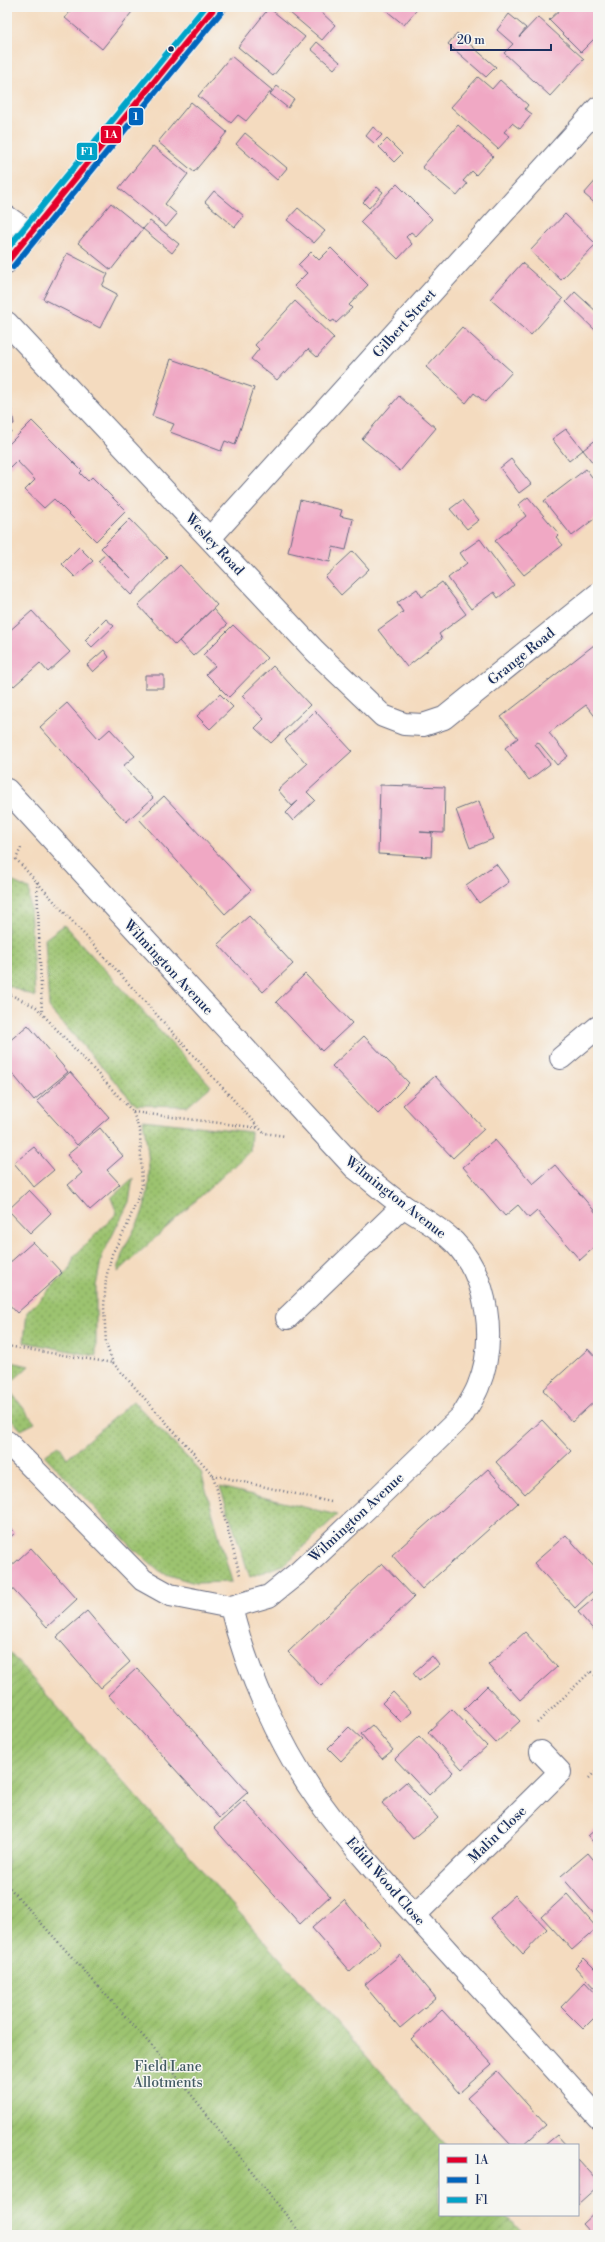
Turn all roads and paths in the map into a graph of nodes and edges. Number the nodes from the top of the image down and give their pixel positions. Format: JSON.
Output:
{"nodes":[{"id":1,"x":214,"y":7,"type":"edge"},
{"id":2,"x":598,"y":108,"type":"edge"},
{"id":3,"x":7,"y":217,"type":"edge"},
{"id":4,"x":30,"y":234,"type":"junction"},
{"id":5,"x":7,"y":262,"type":"edge"},
{"id":6,"x":7,"y":323,"type":"edge"},
{"id":7,"x":210,"y":538,"type":"junction"},
{"id":8,"x":598,"y":594,"type":"edge"},
{"id":9,"x":444,"y":718,"type":"joint"},
{"id":10,"x":7,"y":790,"type":"edge"},
{"id":11,"x":32,"y":817,"type":"junction"},
{"id":12,"x":37,"y":882,"type":"junction"},
{"id":13,"x":7,"y":994,"type":"edge"},
{"id":14,"x":42,"y":1013,"type":"junction"},
{"id":15,"x":598,"y":1027,"type":"edge"},
{"id":16,"x":561,"y":1058,"type":"dead end"},
{"id":17,"x":133,"y":1112,"type":"junction"},
{"id":18,"x":259,"y":1128,"type":"junction"},
{"id":19,"x":286,"y":1136,"type":"dead end"},
{"id":20,"x":403,"y":1206,"type":"junction"},
{"id":21,"x":287,"y":1318,"type":"dead end"},
{"id":22,"x":7,"y":1346,"type":"edge"},
{"id":23,"x":113,"y":1363,"type":"junction"},
{"id":24,"x":7,"y":1442,"type":"edge"},
{"id":25,"x":212,"y":1475,"type":"junction"},
{"id":26,"x":365,"y":1510,"type":"junction"},
{"id":27,"x":239,"y":1605,"type":"junction"},
{"id":28,"x":598,"y":1678,"type":"edge"},
{"id":29,"x":540,"y":1752,"type":"joint"},
{"id":30,"x":7,"y":1885,"type":"edge"},
{"id":31,"x":415,"y":1915,"type":"junction"},
{"id":32,"x":598,"y":2117,"type":"edge"},
{"id":33,"x":302,"y":2235,"type":"edge"}],
"edges":[{"from":1,"to":4,"type":"street"},
{"from":2,"to":7,"type":"street","name":"Gilbert Street"},
{"from":3,"to":4,"type":"street"},
{"from":4,"to":5,"type":"street"},
{"from":6,"to":7,"type":"street","name":"Wesley Road"},
{"from":7,"to":9,"type":"street","name":"Wesley Road"},
{"from":8,"to":9,"type":"street","name":"Grange Road"},
{"from":10,"to":11,"type":"street","name":"Wilmington Avenue"},
{"from":11,"to":12,"type":"path"},
{"from":11,"to":20,"type":"street","name":"Wilmington Avenue"},
{"from":12,"to":14,"type":"path"},
{"from":12,"to":18,"type":"path"},
{"from":13,"to":14,"type":"path"},
{"from":14,"to":17,"type":"path"},
{"from":15,"to":16,"type":"street"},
{"from":17,"to":18,"type":"path"},
{"from":17,"to":23,"type":"path"},
{"from":18,"to":19,"type":"path"},
{"from":20,"to":21,"type":"street"},
{"from":20,"to":26,"type":"street","name":"Wilmington Avenue"},
{"from":22,"to":23,"type":"path"},
{"from":23,"to":25,"type":"path"},
{"from":24,"to":27,"type":"street"},
{"from":25,"to":26,"type":"path"},
{"from":25,"to":27,"type":"path"},
{"from":26,"to":27,"type":"street","name":"Wilmington Avenue"},
{"from":27,"to":31,"type":"street","name":"Edith Wood Close"},
{"from":28,"to":29,"type":"path"},
{"from":29,"to":31,"type":"street","name":"Malin Close"},
{"from":30,"to":33,"type":"path"},
{"from":31,"to":32,"type":"street","name":"Edith Wood Close"}]}
